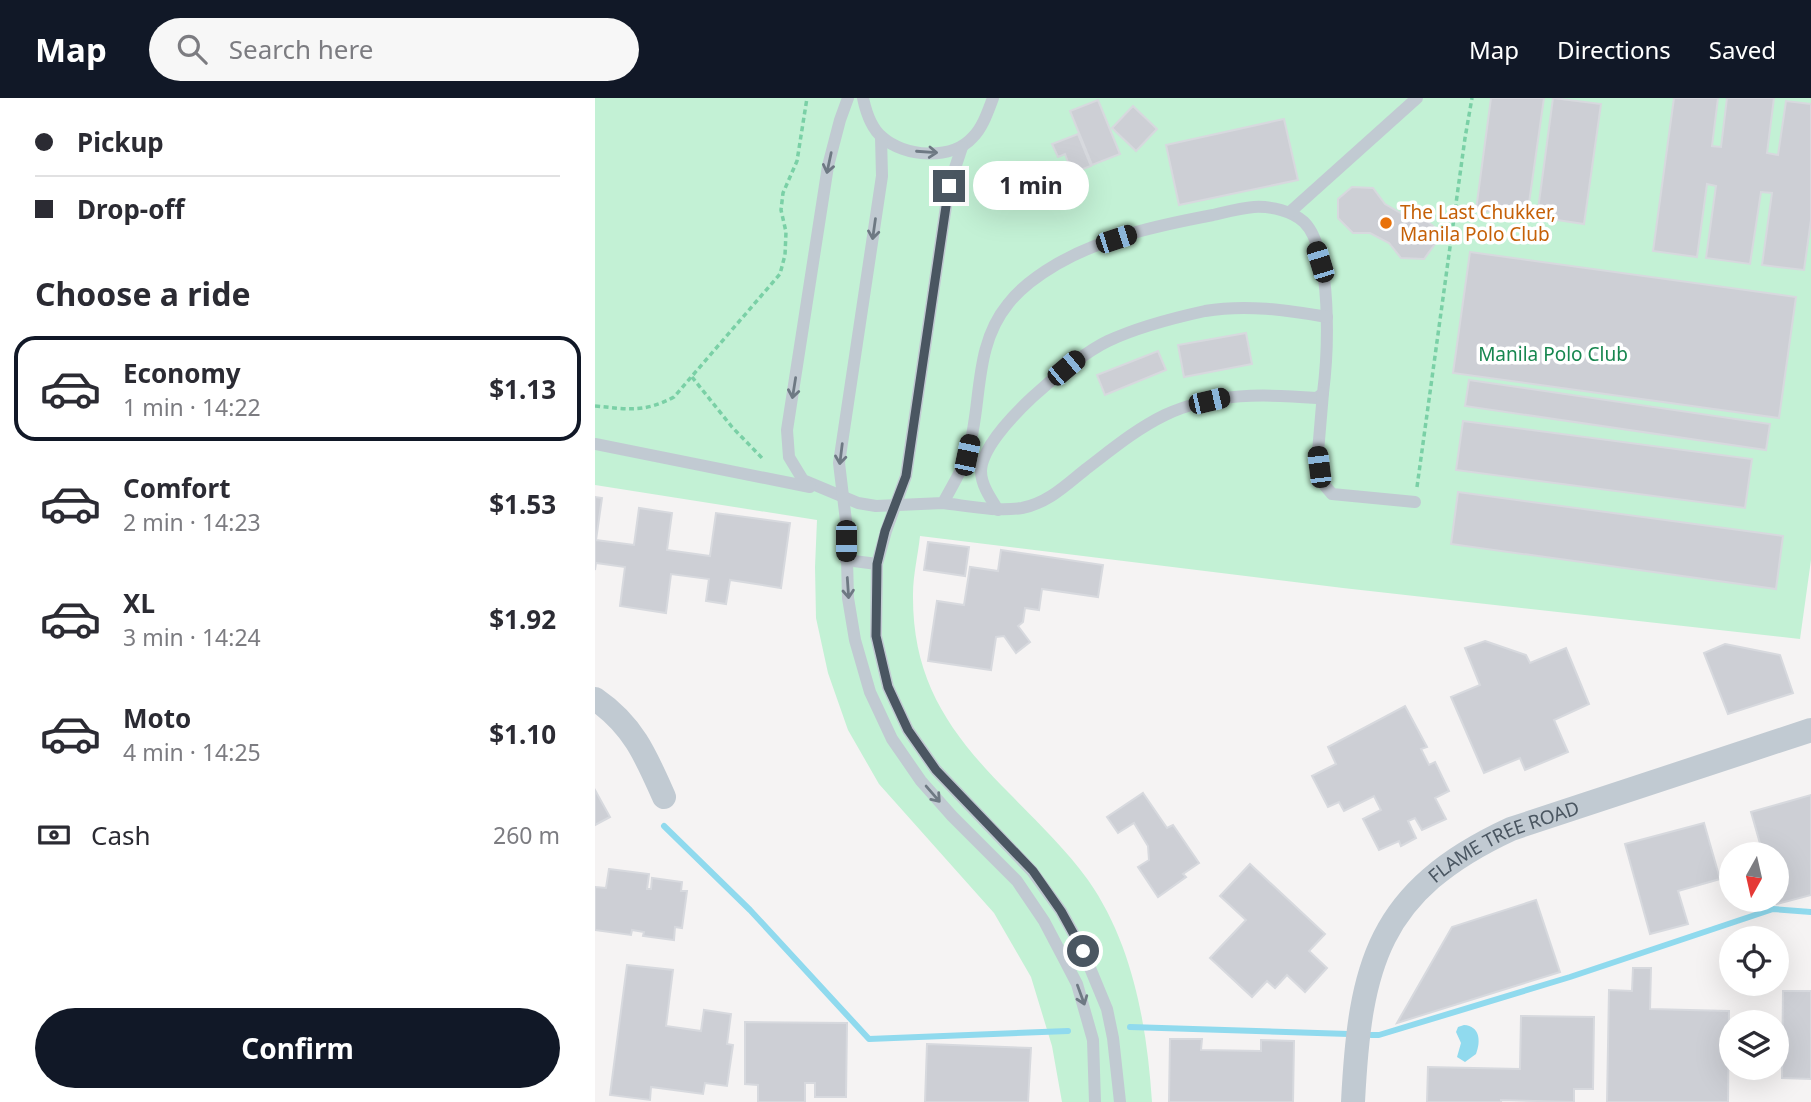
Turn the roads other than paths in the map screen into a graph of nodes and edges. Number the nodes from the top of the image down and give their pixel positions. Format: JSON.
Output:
{"nodes":[{"id":1,"x":848,"y":98,"type":"edge"},
{"id":2,"x":863,"y":98,"type":"edge"},
{"id":3,"x":993,"y":98,"type":"edge"},
{"id":4,"x":1417,"y":98,"type":"edge"},
{"id":5,"x":881,"y":137,"type":"junction"},
{"id":6,"x":962,"y":147,"type":"junction"},
{"id":7,"x":1290,"y":212,"type":"junction"},
{"id":8,"x":1327,"y":317,"type":"junction"},
{"id":9,"x":1323,"y":393,"type":"junction"},
{"id":10,"x":993,"y":440,"type":"junction"},
{"id":11,"x":595,"y":444,"type":"edge"},
{"id":12,"x":958,"y":475,"type":"junction"},
{"id":13,"x":824,"y":490,"type":"junction"},
{"id":14,"x":841,"y":496,"type":"junction"},
{"id":15,"x":1415,"y":502,"type":"road end"},
{"id":16,"x":896,"y":503,"type":"junction"},
{"id":17,"x":943,"y":503,"type":"junction"},
{"id":18,"x":998,"y":510,"type":"junction"},
{"id":19,"x":846,"y":560,"type":"junction"},
{"id":20,"x":877,"y":564,"type":"junction"},
{"id":21,"x":595,"y":699,"type":"edge"},
{"id":22,"x":1811,"y":730,"type":"edge"},
{"id":23,"x":664,"y":797,"type":"dead end"},
{"id":24,"x":1095,"y":1074,"type":"junction"},
{"id":25,"x":1118,"y":1074,"type":"junction"},
{"id":26,"x":1095,"y":1102,"type":"edge"},
{"id":27,"x":1120,"y":1102,"type":"edge"},
{"id":28,"x":1353,"y":1102,"type":"edge"}],
"edges":[{"from":1,"to":13,"type":"lane","one_way":true},
{"from":2,"to":5,"type":"lane"},
{"from":3,"to":6,"type":"lane"},
{"from":4,"to":7,"type":"lane"},
{"from":5,"to":6,"type":"lane","one_way":true},
{"from":5,"to":14,"type":"lane","one_way":true},
{"from":6,"to":16,"type":"lane"},
{"from":7,"to":8,"type":"lane"},
{"from":7,"to":12,"type":"lane"},
{"from":8,"to":9,"type":"lane"},
{"from":8,"to":10,"type":"lane"},
{"from":9,"to":15,"type":"lane"},
{"from":9,"to":18,"type":"lane"},
{"from":10,"to":12,"type":"lane"},
{"from":10,"to":18,"type":"lane"},
{"from":11,"to":13,"type":"lane"},
{"from":12,"to":17,"type":"lane"},
{"from":13,"to":14,"type":"lane"},
{"from":14,"to":16,"type":"lane"},
{"from":14,"to":19,"type":"lane"},
{"from":16,"to":17,"type":"lane"},
{"from":16,"to":20,"type":"lane"},
{"from":17,"to":18,"type":"lane"},
{"from":19,"to":20,"type":"lane"},
{"from":19,"to":24,"type":"lane","one_way":true},
{"from":20,"to":25,"type":"lane"},
{"from":21,"to":23,"type":"street"},
{"from":22,"to":28,"type":"street","name":"FLAME TREE ROAD"},
{"from":24,"to":25,"type":"lane"},
{"from":24,"to":26,"type":"lane"},
{"from":25,"to":27,"type":"lane"}]}
